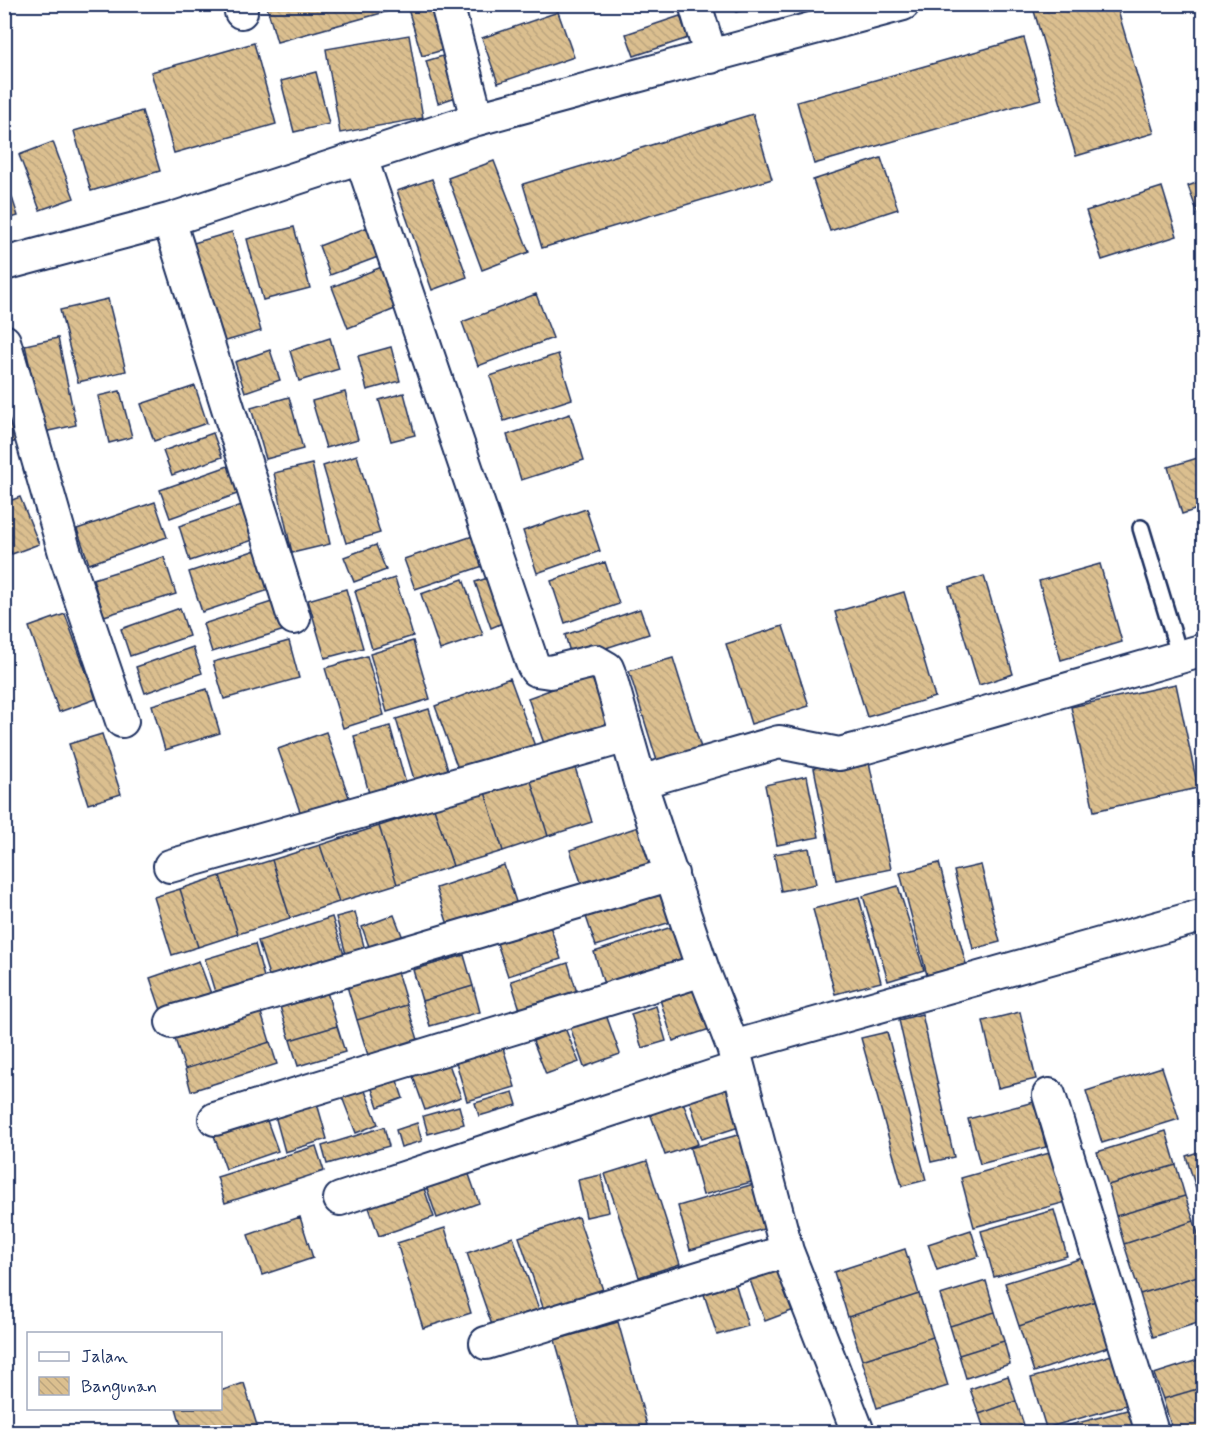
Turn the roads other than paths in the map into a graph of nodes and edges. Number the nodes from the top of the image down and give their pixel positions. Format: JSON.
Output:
{"nodes":[{"id":1,"x":447,"y":4,"type":"edge"},
{"id":2,"x":695,"y":4,"type":"edge"},
{"id":3,"x":903,"y":4,"type":"edge"},
{"id":4,"x":711,"y":57,"type":"junction"},
{"id":5,"x":477,"y":119,"type":"junction"},
{"id":6,"x":361,"y":158,"type":"junction"},
{"id":7,"x":169,"y":220,"type":"junction"},
{"id":8,"x":4,"y":264,"type":"edge"},
{"id":9,"x":4,"y":341,"type":"edge"},
{"id":10,"x":1141,"y":528,"type":"dead end"},
{"id":11,"x":294,"y":618,"type":"dead end"},
{"id":12,"x":1192,"y":653,"type":"edge"},
{"id":13,"x":122,"y":720,"type":"dead end"},
{"id":14,"x":627,"y":736,"type":"junction"},
{"id":15,"x":640,"y":782,"type":"junction"},
{"id":16,"x":170,"y":866,"type":"dead end"},
{"id":17,"x":672,"y":874,"type":"junction"},
{"id":18,"x":1203,"y":915,"type":"edge"},
{"id":19,"x":703,"y":970,"type":"junction"},
{"id":20,"x":172,"y":1022,"type":"dead end"},
{"id":21,"x":735,"y":1057,"type":"junction"},
{"id":22,"x":1049,"y":1095,"type":"dead end"},
{"id":23,"x":214,"y":1119,"type":"dead end"},
{"id":24,"x":340,"y":1199,"type":"dead end"},
{"id":25,"x":787,"y":1251,"type":"junction"},
{"id":26,"x":486,"y":1343,"type":"dead end"},
{"id":27,"x":858,"y":1432,"type":"edge"},
{"id":28,"x":1152,"y":1432,"type":"edge"}],
"edges":[{"from":1,"to":5,"type":"street"},
{"from":2,"to":4,"type":"street"},
{"from":3,"to":4,"type":"street"},
{"from":4,"to":5,"type":"street"},
{"from":5,"to":6,"type":"street"},
{"from":6,"to":7,"type":"street"},
{"from":6,"to":14,"type":"street"},
{"from":7,"to":8,"type":"street"},
{"from":7,"to":11,"type":"street"},
{"from":9,"to":13,"type":"street"},
{"from":10,"to":12,"type":"lane"},
{"from":12,"to":15,"type":"street"},
{"from":14,"to":15,"type":"street"},
{"from":14,"to":16,"type":"street"},
{"from":15,"to":17,"type":"street"},
{"from":17,"to":19,"type":"street"},
{"from":17,"to":20,"type":"street"},
{"from":18,"to":21,"type":"street"},
{"from":19,"to":21,"type":"street"},
{"from":19,"to":23,"type":"street"},
{"from":21,"to":24,"type":"street"},
{"from":21,"to":25,"type":"street"},
{"from":22,"to":28,"type":"street"},
{"from":25,"to":26,"type":"street"},
{"from":25,"to":27,"type":"street"}]}
